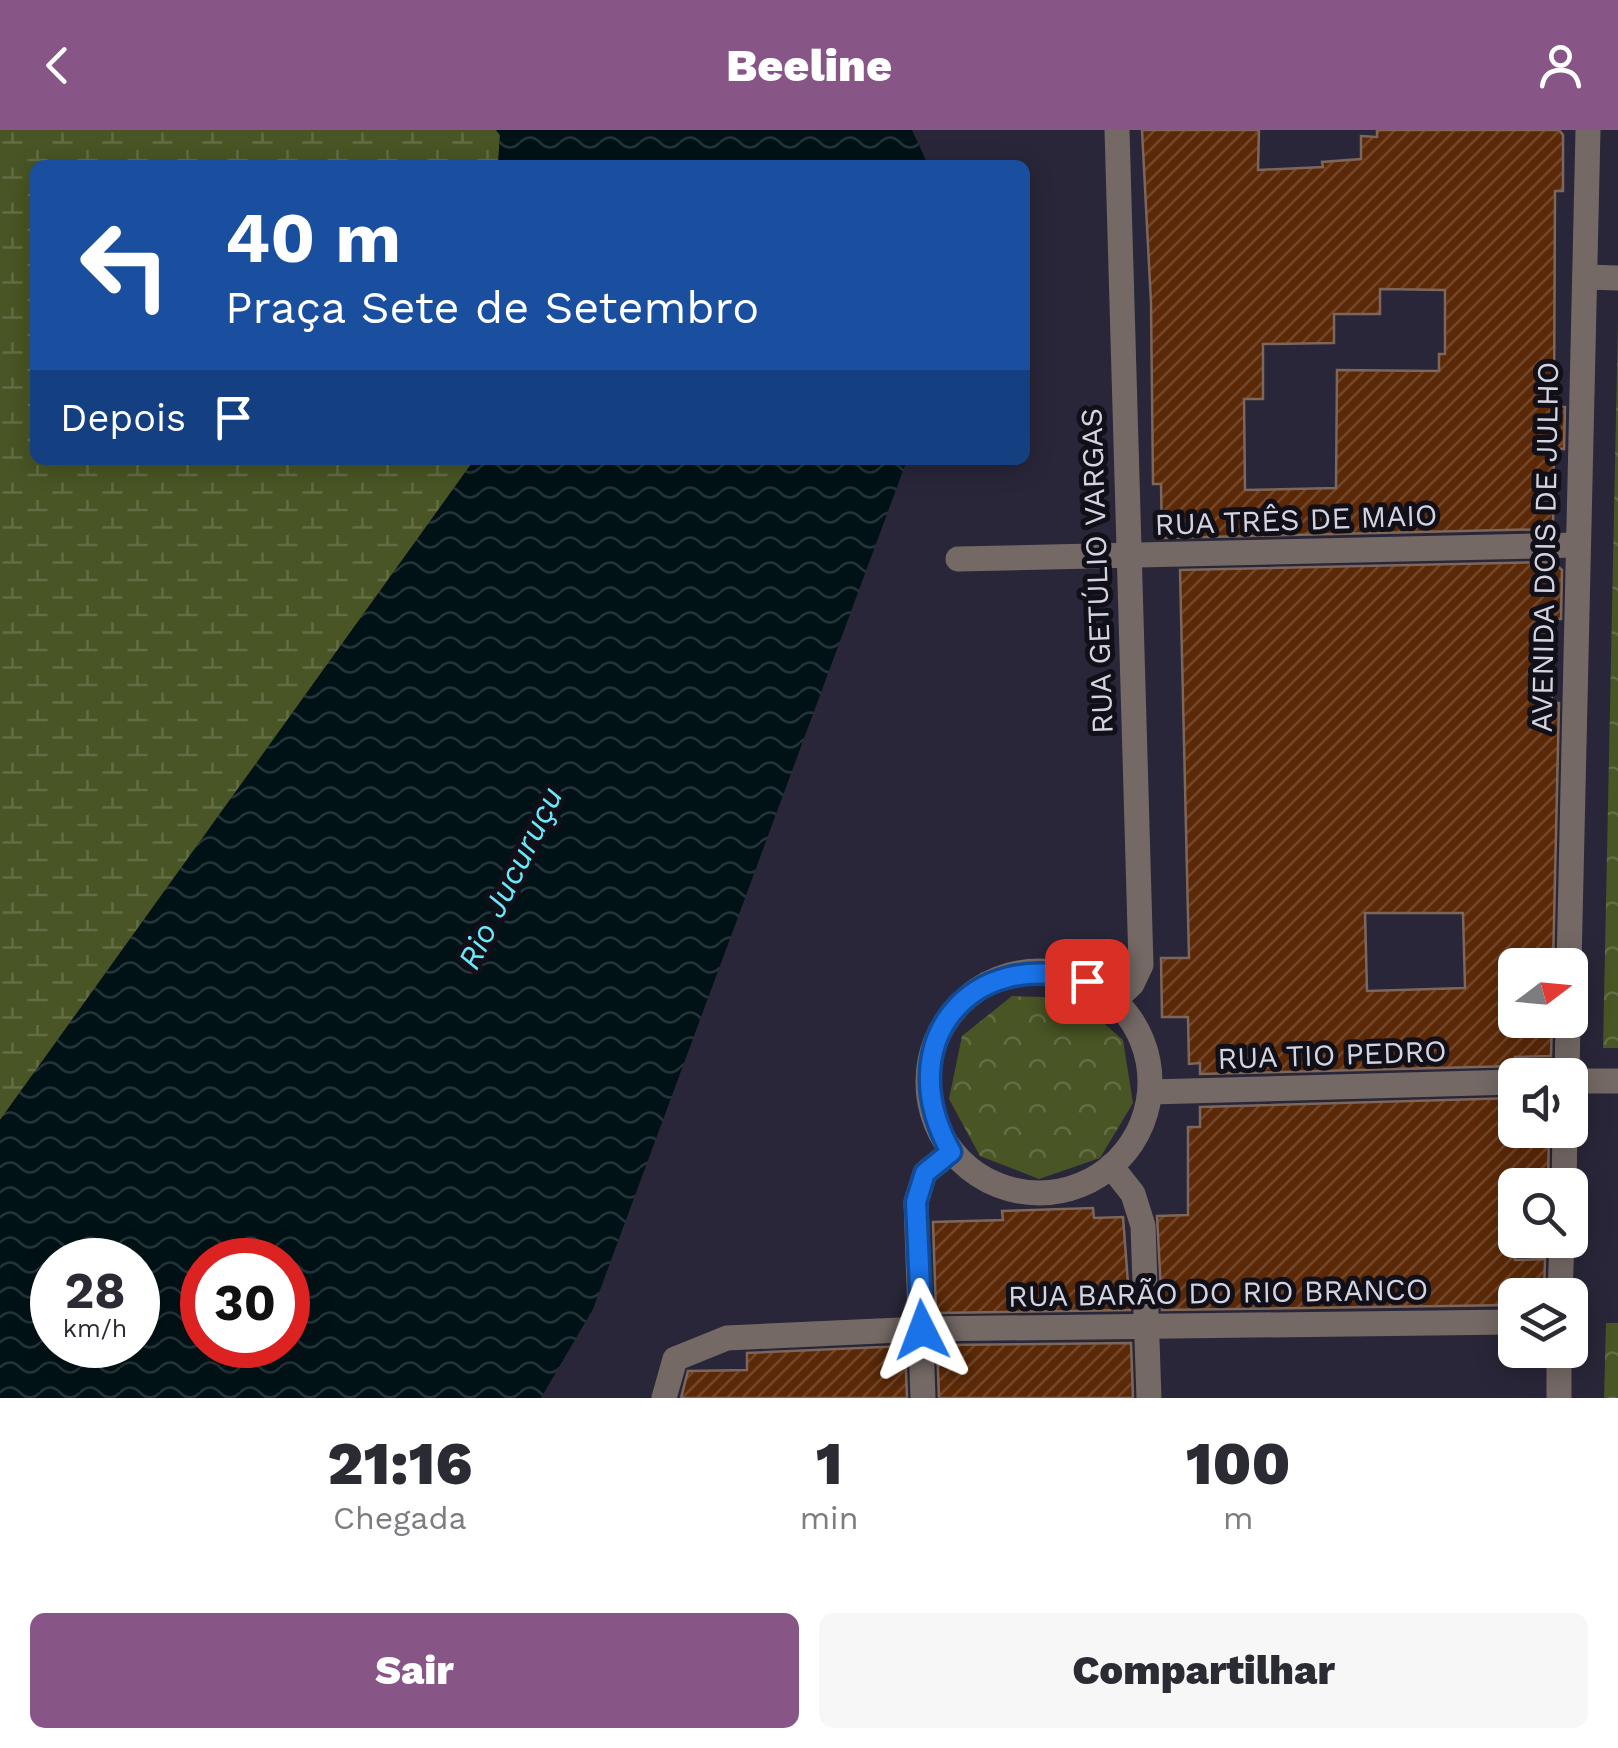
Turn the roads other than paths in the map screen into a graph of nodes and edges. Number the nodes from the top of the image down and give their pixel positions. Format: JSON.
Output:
{"nodes":[{"id":1,"x":1117,"y":130,"type":"edge"},
{"id":2,"x":1588,"y":130,"type":"edge"},
{"id":3,"x":1585,"y":277,"type":"junction"},
{"id":4,"x":1618,"y":278,"type":"edge"},
{"id":5,"x":1576,"y":546,"type":"junction"},
{"id":6,"x":1128,"y":557,"type":"junction"},
{"id":7,"x":958,"y":559,"type":"dead end"},
{"id":8,"x":1569,"y":948,"type":"edge"},
{"id":9,"x":1114,"y":1000,"type":"junction"},
{"id":10,"x":1588,"y":1079,"type":"edge"},
{"id":11,"x":1618,"y":1081,"type":"edge"},
{"id":12,"x":1498,"y":1082,"type":"edge"},
{"id":13,"x":1150,"y":1092,"type":"junction"},
{"id":14,"x":951,"y":1152,"type":"junction"},
{"id":15,"x":1112,"y":1166,"type":"junction"},
{"id":16,"x":1498,"y":1322,"type":"edge"},
{"id":17,"x":1148,"y":1325,"type":"junction"},
{"id":18,"x":922,"y":1330,"type":"junction"},
{"id":19,"x":1559,"y":1368,"type":"edge"},
{"id":20,"x":664,"y":1398,"type":"edge"},
{"id":21,"x":923,"y":1398,"type":"edge"},
{"id":22,"x":1148,"y":1398,"type":"edge"},
{"id":23,"x":1558,"y":1398,"type":"edge"}],
"edges":[{"from":1,"to":6,"type":"street","name":"RUA GETÚLIO VARGAS"},
{"from":2,"to":3,"type":"street","name":"AVENIDA DOIS DE JULHO"},
{"from":3,"to":4,"type":"street"},
{"from":3,"to":5,"type":"street","name":"AVENIDA DOIS DE JULHO"},
{"from":5,"to":6,"type":"street","name":"RUA TRÊS DE MAIO"},
{"from":5,"to":8,"type":"street","name":"AVENIDA DOIS DE JULHO"},
{"from":6,"to":7,"type":"street","name":"RUA TRÊS DE MAIO"},
{"from":6,"to":9,"type":"street","name":"RUA GETÚLIO VARGAS"},
{"from":9,"to":13,"type":"street"},
{"from":9,"to":14,"type":"street"},
{"from":10,"to":11,"type":"street"},
{"from":12,"to":13,"type":"street","name":"RUA TIO PEDRO"},
{"from":13,"to":15,"type":"street"},
{"from":14,"to":15,"type":"street"},
{"from":14,"to":18,"type":"street"},
{"from":15,"to":17,"type":"street"},
{"from":16,"to":17,"type":"street","name":"RUA BARÃO DO RIO BRANCO"},
{"from":17,"to":18,"type":"street","name":"RUA BARÃO DO RIO BRANCO"},
{"from":17,"to":22,"type":"street"},
{"from":18,"to":20,"type":"street","name":"RUA BARÃO DO RIO BRANCO"},
{"from":18,"to":21,"type":"street"},
{"from":19,"to":23,"type":"street"}]}
